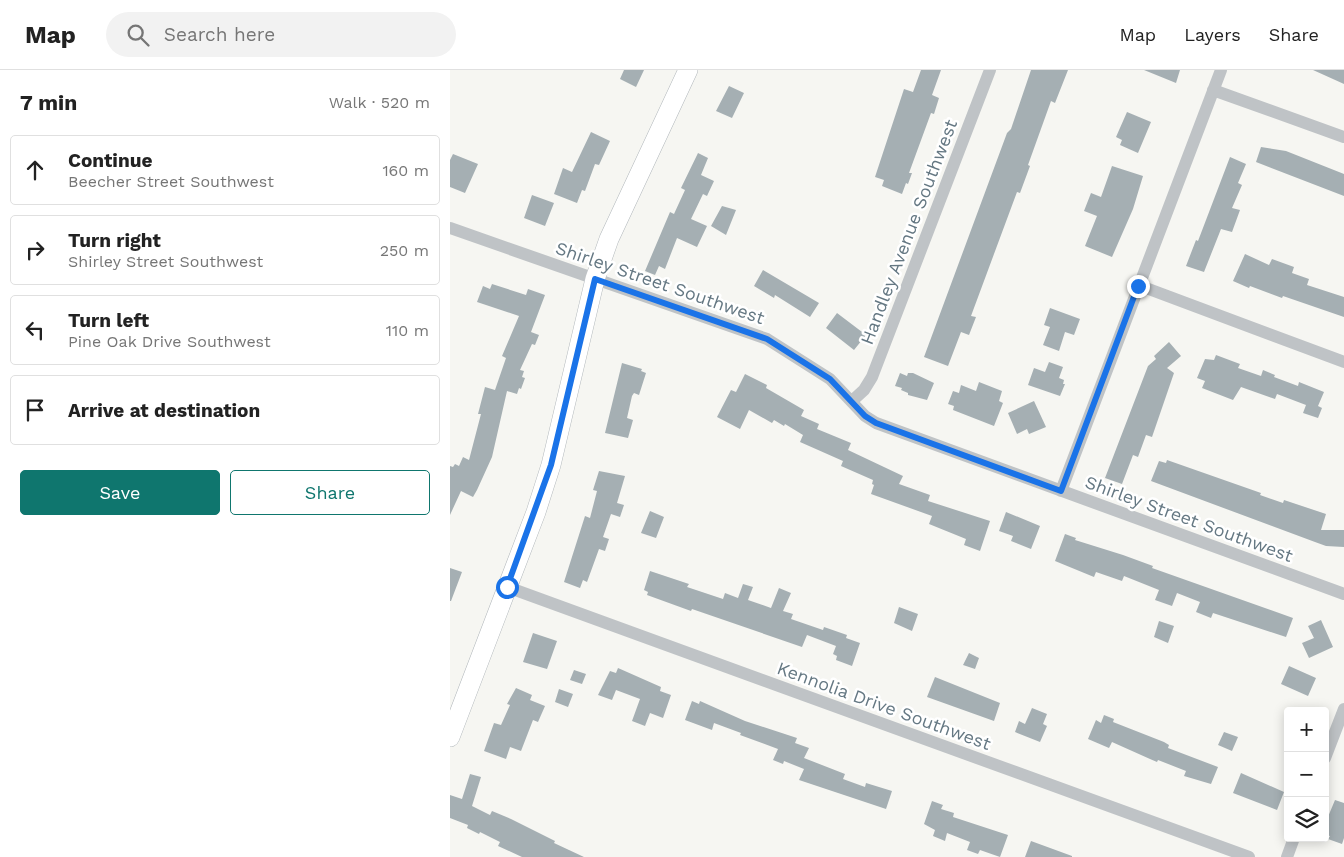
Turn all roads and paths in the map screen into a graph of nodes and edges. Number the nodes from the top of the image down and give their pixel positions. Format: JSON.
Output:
{"nodes":[{"id":1,"x":688,"y":70,"type":"edge"},
{"id":2,"x":990,"y":70,"type":"edge"},
{"id":3,"x":1221,"y":70,"type":"edge"},
{"id":4,"x":1213,"y":90,"type":"junction"},
{"id":5,"x":1344,"y":137,"type":"edge"},
{"id":6,"x":450,"y":228,"type":"edge"},
{"id":7,"x":595,"y":279,"type":"junction"},
{"id":8,"x":1138,"y":286,"type":"junction"},
{"id":9,"x":1344,"y":362,"type":"edge"},
{"id":10,"x":852,"y":401,"type":"junction"},
{"id":11,"x":1061,"y":491,"type":"junction"},
{"id":12,"x":507,"y":587,"type":"junction"},
{"id":13,"x":1344,"y":594,"type":"edge"},
{"id":14,"x":1344,"y":710,"type":"edge"},
{"id":15,"x":454,"y":715,"type":"edge"},
{"id":16,"x":450,"y":737,"type":"edge"},
{"id":17,"x":1327,"y":752,"type":"edge"},
{"id":18,"x":1293,"y":842,"type":"edge"},
{"id":19,"x":1249,"y":857,"type":"edge"},
{"id":20,"x":1287,"y":857,"type":"edge"}],
"edges":[{"from":1,"to":7,"type":"street"},
{"from":2,"to":10,"type":"street","name":"Handley Avenue Southwest"},
{"from":3,"to":4,"type":"street"},
{"from":4,"to":5,"type":"street"},
{"from":4,"to":8,"type":"street"},
{"from":6,"to":7,"type":"street","name":"Shirley Street Southwest"},
{"from":7,"to":10,"type":"street","name":"Shirley Street Southwest"},
{"from":7,"to":12,"type":"street"},
{"from":8,"to":9,"type":"street"},
{"from":8,"to":11,"type":"street"},
{"from":10,"to":11,"type":"street","name":"Shirley Street Southwest"},
{"from":11,"to":13,"type":"street","name":"Shirley Street Southwest"},
{"from":12,"to":15,"type":"street"},
{"from":12,"to":19,"type":"street","name":"Kennolia Drive Southwest"},
{"from":14,"to":17,"type":"street"},
{"from":15,"to":16,"type":"street"},
{"from":18,"to":20,"type":"street"}]}
